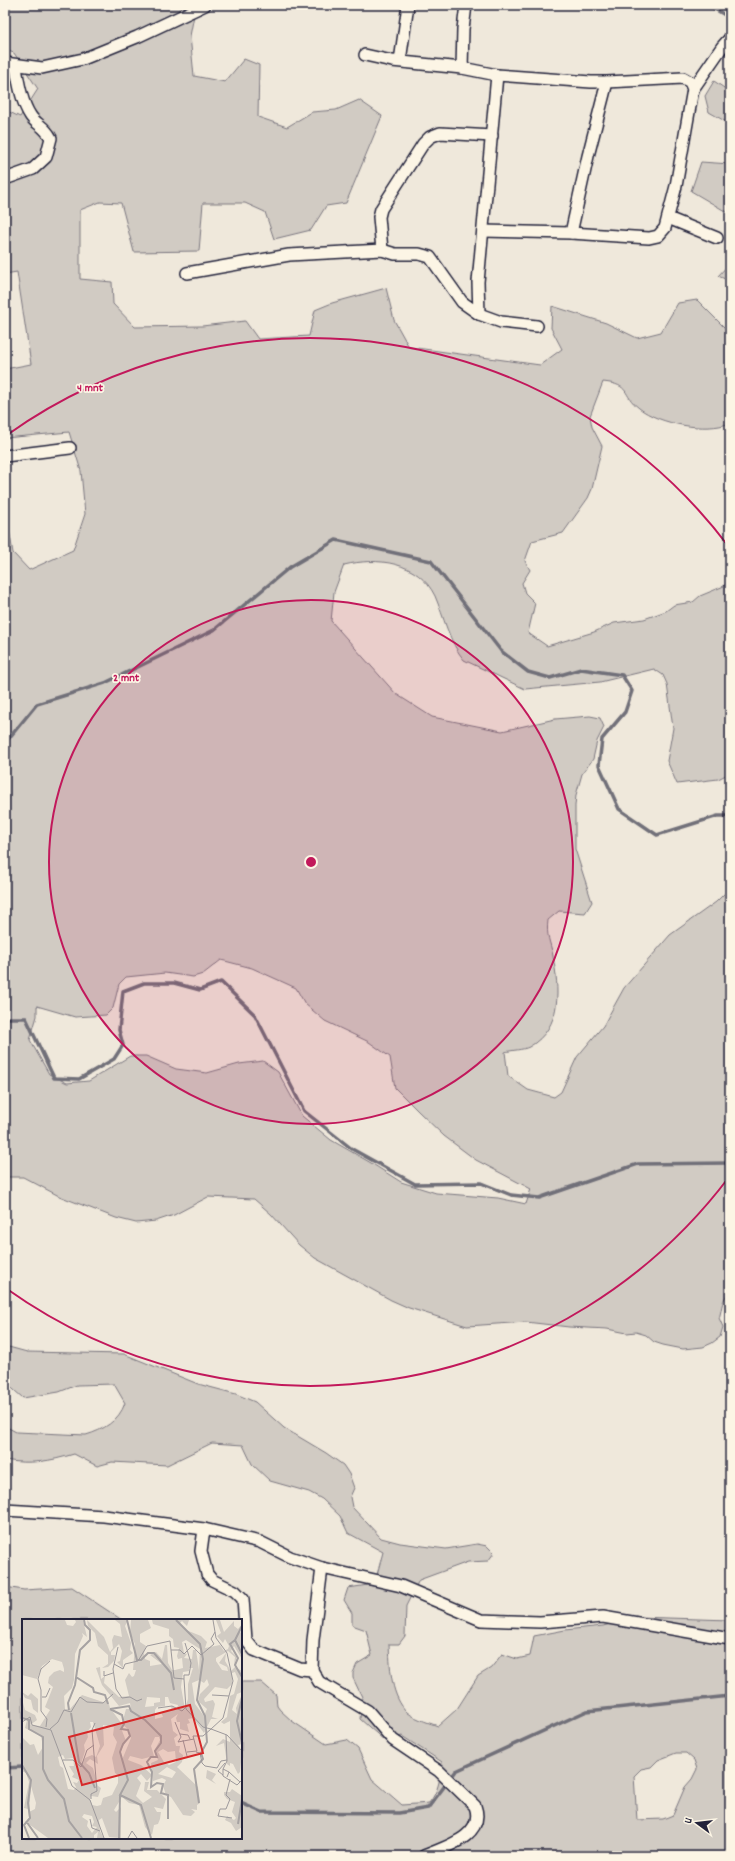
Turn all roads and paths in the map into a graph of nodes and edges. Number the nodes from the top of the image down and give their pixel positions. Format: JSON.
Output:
{"nodes":[{"id":1,"x":205,"y":5,"type":"edge"},
{"id":2,"x":408,"y":5,"type":"edge"},
{"id":3,"x":466,"y":5,"type":"edge"},
{"id":4,"x":730,"y":38,"type":"edge"},
{"id":5,"x":366,"y":55,"type":"dead end"},
{"id":6,"x":400,"y":61,"type":"junction"},
{"id":7,"x":5,"y":63,"type":"edge"},
{"id":8,"x":16,"y":66,"type":"junction"},
{"id":9,"x":462,"y":68,"type":"junction"},
{"id":10,"x":497,"y":75,"type":"junction"},
{"id":11,"x":607,"y":82,"type":"junction"},
{"id":12,"x":693,"y":89,"type":"junction"},
{"id":13,"x":492,"y":136,"type":"junction"},
{"id":14,"x":5,"y":179,"type":"edge"},
{"id":15,"x":668,"y":218,"type":"junction"},
{"id":16,"x":483,"y":231,"type":"junction"},
{"id":17,"x":571,"y":233,"type":"junction"},
{"id":18,"x":717,"y":238,"type":"dead end"},
{"id":19,"x":382,"y":250,"type":"junction"},
{"id":20,"x":187,"y":273,"type":"dead end"},
{"id":21,"x":479,"y":314,"type":"junction"},
{"id":22,"x":537,"y":326,"type":"dead end"},
{"id":23,"x":70,"y":448,"type":"dead end"},
{"id":24,"x":5,"y":456,"type":"edge"},
{"id":25,"x":5,"y":1510,"type":"edge"},
{"id":26,"x":204,"y":1529,"type":"junction"},
{"id":27,"x":322,"y":1568,"type":"junction"},
{"id":28,"x":730,"y":1639,"type":"edge"},
{"id":29,"x":312,"y":1670,"type":"junction"},
{"id":30,"x":424,"y":1856,"type":"edge"}],
"edges":[{"from":1,"to":8,"type":"street"},
{"from":2,"to":6,"type":"street"},
{"from":3,"to":9,"type":"street"},
{"from":4,"to":12,"type":"street"},
{"from":5,"to":6,"type":"street"},
{"from":6,"to":9,"type":"street"},
{"from":7,"to":8,"type":"street"},
{"from":8,"to":14,"type":"street"},
{"from":9,"to":10,"type":"street"},
{"from":10,"to":11,"type":"street"},
{"from":10,"to":13,"type":"street"},
{"from":11,"to":12,"type":"street"},
{"from":11,"to":17,"type":"street"},
{"from":12,"to":15,"type":"street"},
{"from":13,"to":16,"type":"street"},
{"from":13,"to":19,"type":"street"},
{"from":15,"to":17,"type":"street"},
{"from":15,"to":18,"type":"street"},
{"from":16,"to":17,"type":"street"},
{"from":16,"to":21,"type":"street"},
{"from":19,"to":20,"type":"street"},
{"from":19,"to":21,"type":"street"},
{"from":21,"to":22,"type":"street"},
{"from":23,"to":24,"type":"street"},
{"from":25,"to":26,"type":"street"},
{"from":26,"to":27,"type":"street"},
{"from":26,"to":29,"type":"street"},
{"from":27,"to":28,"type":"street"},
{"from":27,"to":29,"type":"street"},
{"from":29,"to":30,"type":"street"}]}
